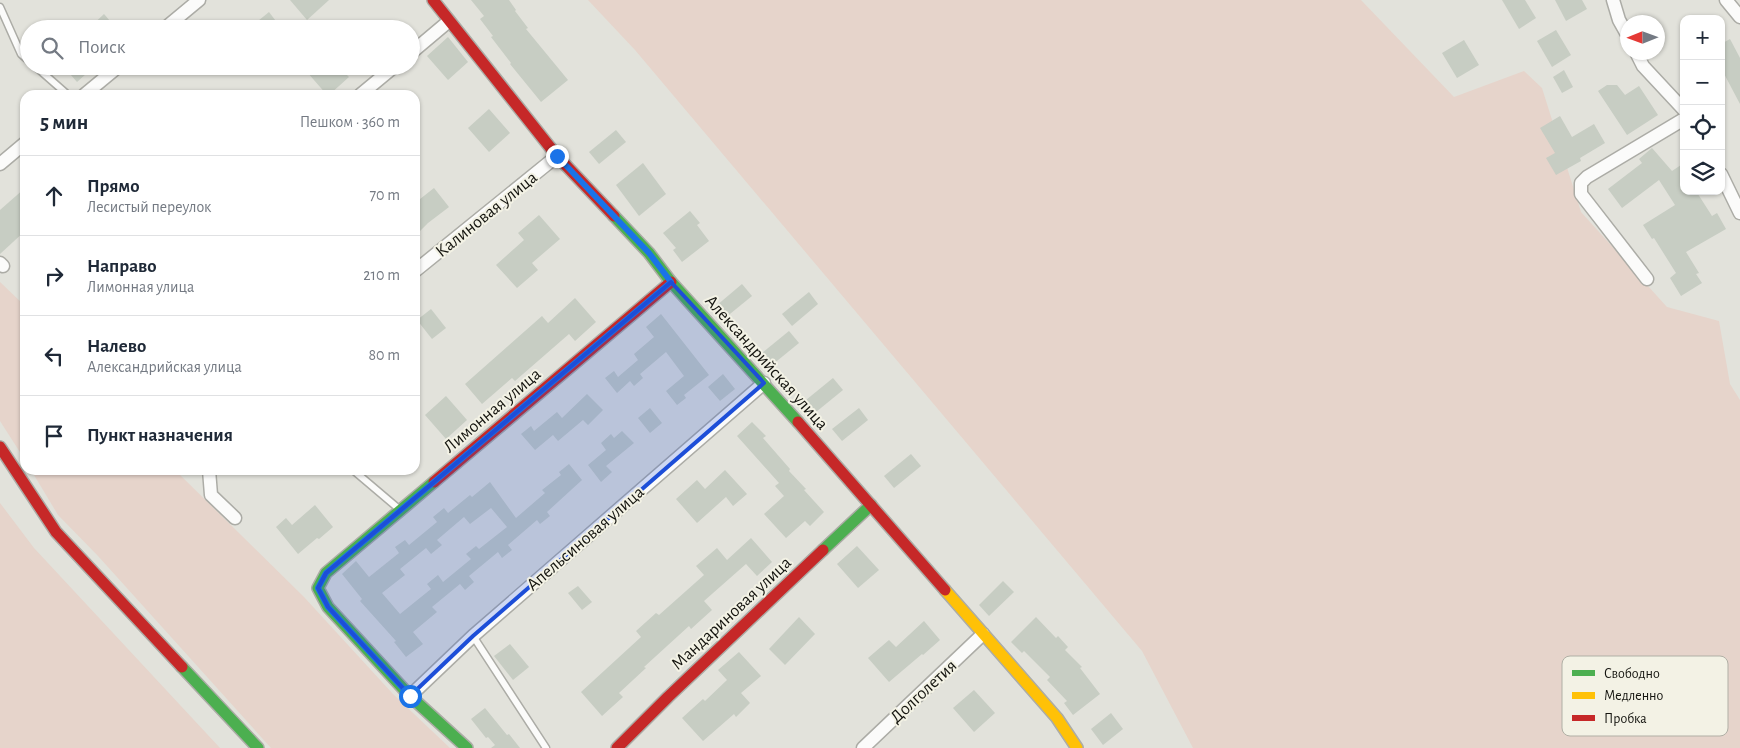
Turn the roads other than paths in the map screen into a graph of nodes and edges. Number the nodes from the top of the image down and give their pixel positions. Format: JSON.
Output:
{"nodes":[{"id":1,"x":199,"y":0,"type":"edge"},
{"id":2,"x":433,"y":0,"type":"edge"},
{"id":3,"x":1613,"y":0,"type":"edge"},
{"id":4,"x":1726,"y":0,"type":"edge"},
{"id":5,"x":0,"y":7,"type":"edge"},
{"id":6,"x":1740,"y":17,"type":"edge"},
{"id":7,"x":175,"y":20,"type":"edge"},
{"id":8,"x":449,"y":21,"type":"junction"},
{"id":9,"x":1620,"y":22,"type":"edge"},
{"id":10,"x":420,"y":45,"type":"edge"},
{"id":11,"x":20,"y":52,"type":"edge"},
{"id":12,"x":1640,"y":60,"type":"edge"},
{"id":13,"x":45,"y":75,"type":"edge"},
{"id":14,"x":108,"y":75,"type":"edge"},
{"id":15,"x":384,"y":75,"type":"edge"},
{"id":16,"x":62,"y":90,"type":"edge"},
{"id":17,"x":90,"y":90,"type":"edge"},
{"id":18,"x":366,"y":90,"type":"edge"},
{"id":19,"x":1680,"y":106,"type":"edge"},
{"id":20,"x":1680,"y":121,"type":"edge"},
{"id":21,"x":20,"y":147,"type":"edge"},
{"id":22,"x":557,"y":156,"type":"junction"},
{"id":23,"x":0,"y":164,"type":"edge"},
{"id":24,"x":1725,"y":182,"type":"edge"},
{"id":25,"x":1740,"y":213,"type":"edge"},
{"id":26,"x":420,"y":267,"type":"edge"},
{"id":27,"x":1647,"y":279,"type":"dead end"},
{"id":28,"x":671,"y":282,"type":"junction"},
{"id":29,"x":764,"y":383,"type":"junction"},
{"id":30,"x":0,"y":447,"type":"edge"},
{"id":31,"x":210,"y":475,"type":"edge"},
{"id":32,"x":359,"y":475,"type":"edge"},
{"id":33,"x":871,"y":505,"type":"junction"},
{"id":34,"x":400,"y":510,"type":"junction"},
{"id":35,"x":234,"y":518,"type":"dead end"},
{"id":36,"x":983,"y":634,"type":"junction"},
{"id":37,"x":473,"y":636,"type":"junction"},
{"id":38,"x":410,"y":696,"type":"junction"},
{"id":39,"x":258,"y":748,"type":"edge"},
{"id":40,"x":467,"y":748,"type":"edge"},
{"id":41,"x":546,"y":748,"type":"edge"},
{"id":42,"x":617,"y":748,"type":"edge"},
{"id":43,"x":863,"y":748,"type":"edge"},
{"id":44,"x":1077,"y":748,"type":"edge"}],
"edges":[{"from":1,"to":7,"type":"street"},
{"from":2,"to":8,"type":"street","name":"Александрийская улица"},
{"from":3,"to":9,"type":"street"},
{"from":4,"to":6,"type":"street"},
{"from":5,"to":11,"type":"lane"},
{"from":8,"to":10,"type":"street"},
{"from":8,"to":22,"type":"street","name":"Александрийская улица"},
{"from":12,"to":19,"type":"street"},
{"from":13,"to":16,"type":"lane"},
{"from":14,"to":17,"type":"street"},
{"from":15,"to":18,"type":"street"},
{"from":20,"to":27,"type":"street"},
{"from":21,"to":23,"type":"street"},
{"from":22,"to":26,"type":"street","name":"Калиновая улица"},
{"from":22,"to":28,"type":"street","name":"Александрийская улица"},
{"from":24,"to":25,"type":"street"},
{"from":28,"to":29,"type":"street","name":"Александрийская улица"},
{"from":28,"to":34,"type":"street","name":"Лимонная улица"},
{"from":29,"to":33,"type":"street","name":"Александрийская улица"},
{"from":29,"to":37,"type":"street","name":"Апельсиновая улица"},
{"from":30,"to":39,"type":"street"},
{"from":31,"to":35,"type":"street"},
{"from":32,"to":34,"type":"lane"},
{"from":33,"to":36,"type":"street","name":"Александрийская улица"},
{"from":33,"to":42,"type":"street","name":"Мандариновая улица"},
{"from":34,"to":38,"type":"street","name":"Лимонная улица"},
{"from":36,"to":43,"type":"street","name":"Долголетия"},
{"from":36,"to":44,"type":"street","name":"Александрийская улица"},
{"from":37,"to":38,"type":"street","name":"Апельсиновая улица"},
{"from":37,"to":41,"type":"lane"},
{"from":38,"to":40,"type":"street"}]}
